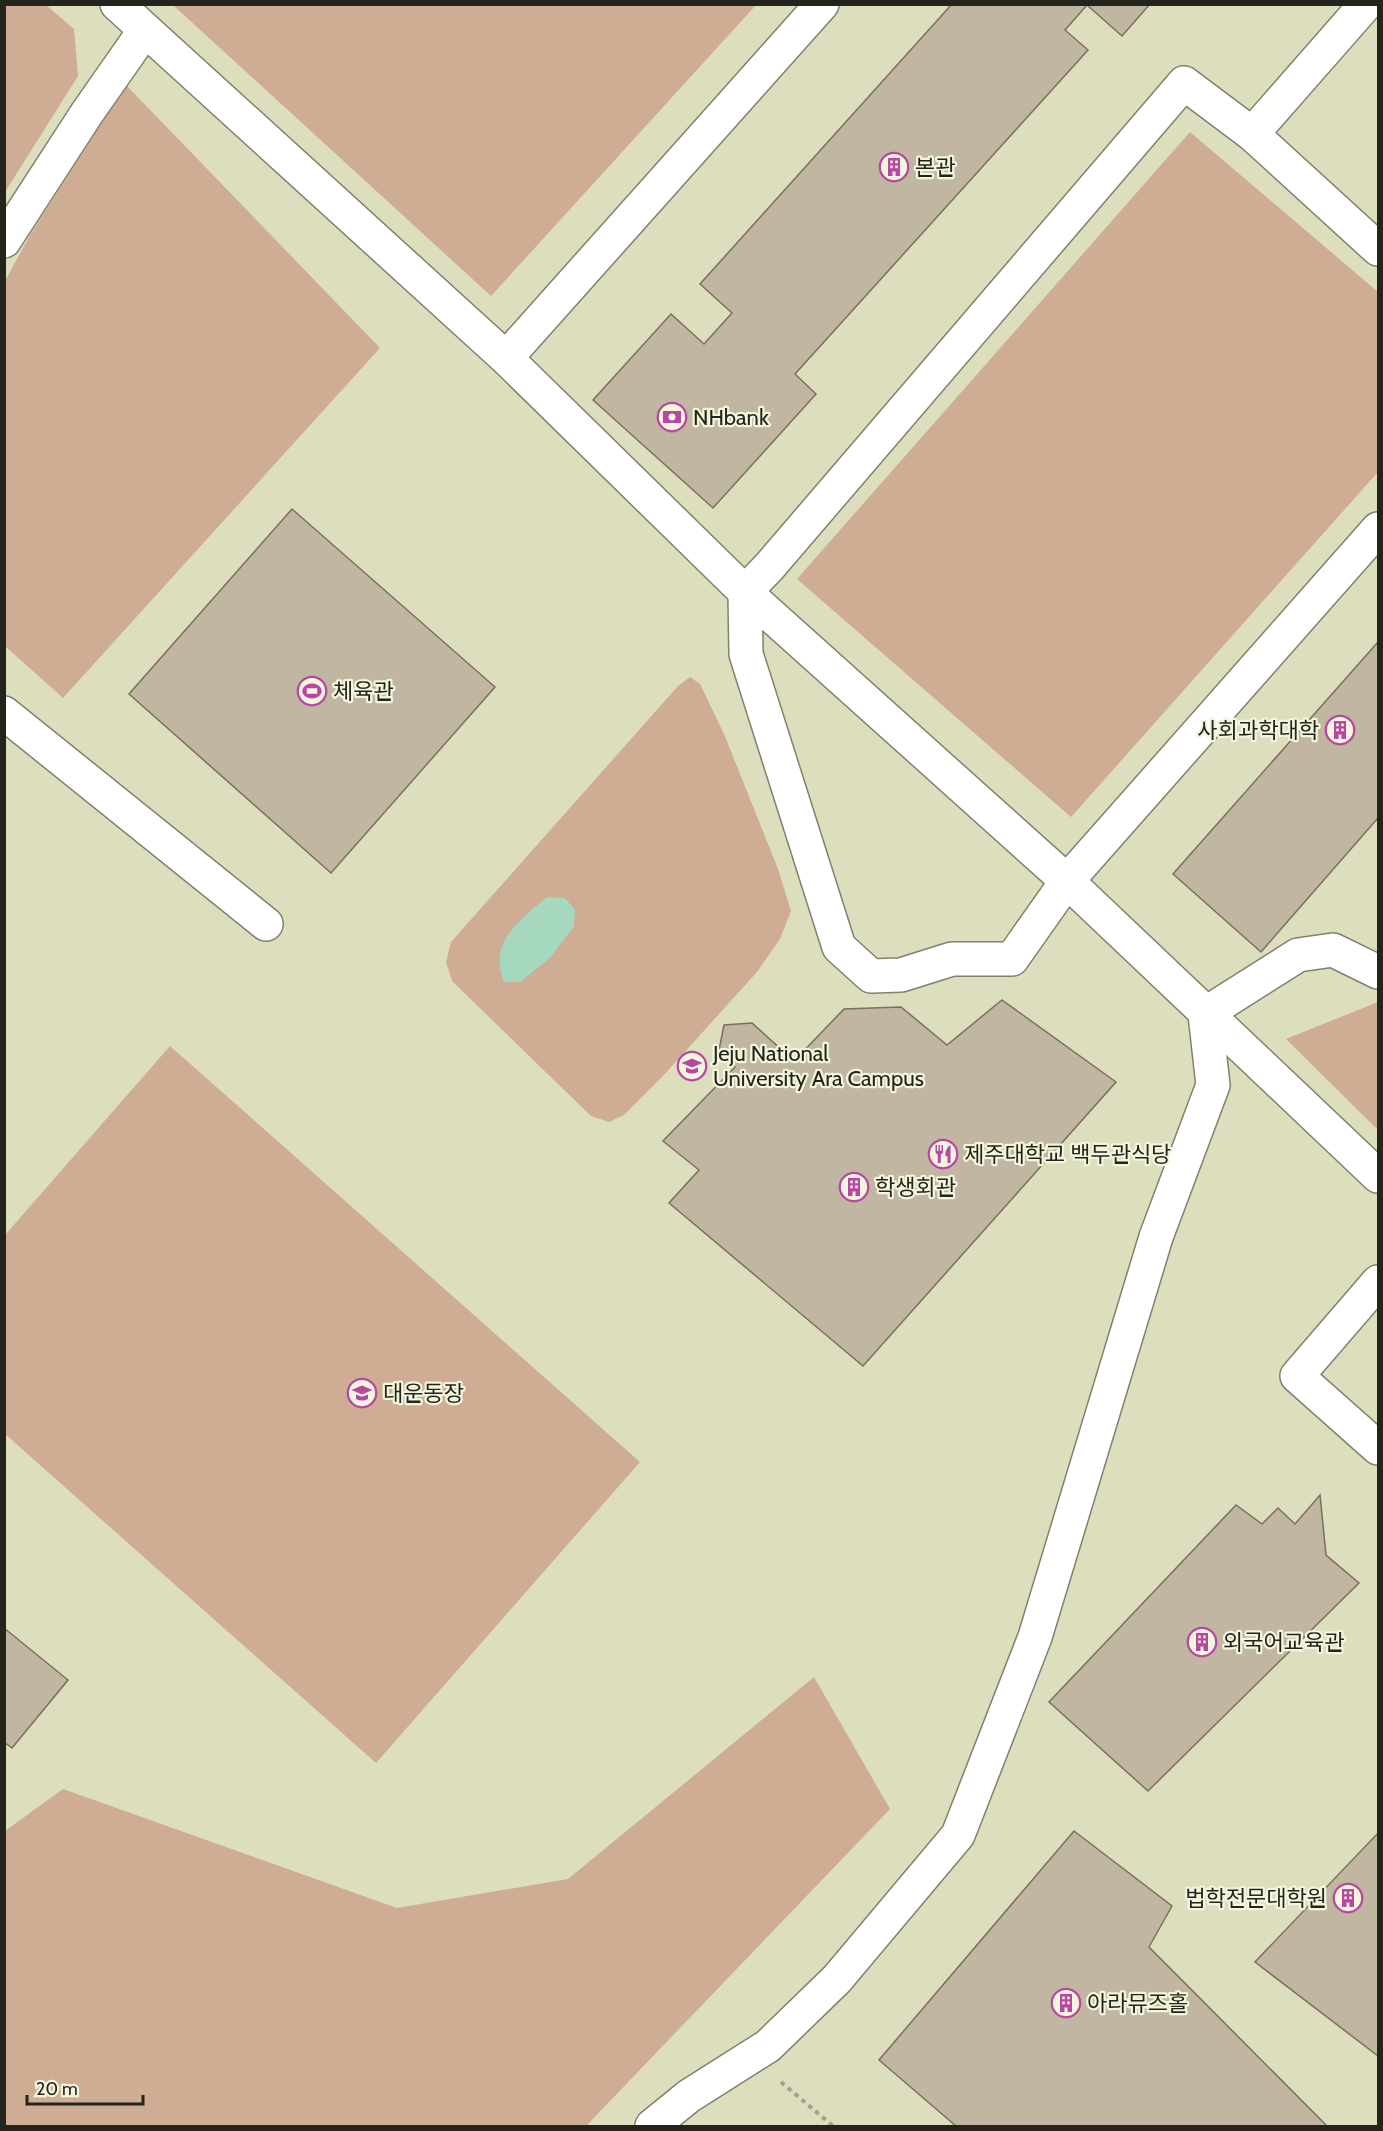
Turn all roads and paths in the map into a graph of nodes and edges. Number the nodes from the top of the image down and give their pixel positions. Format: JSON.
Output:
{"nodes":[{"id":1,"x":117,"y":4,"type":"edge"},
{"id":2,"x":822,"y":4,"type":"edge"},
{"id":3,"x":1366,"y":4,"type":"edge"},
{"id":4,"x":145,"y":30,"type":"junction"},
{"id":5,"x":1252,"y":134,"type":"junction"},
{"id":6,"x":4,"y":241,"type":"edge"},
{"id":7,"x":1378,"y":249,"type":"edge"},
{"id":8,"x":506,"y":358,"type":"junction"},
{"id":9,"x":1378,"y":529,"type":"edge"},
{"id":10,"x":745,"y":592,"type":"junction"},
{"id":11,"x":4,"y":713,"type":"edge"},
{"id":12,"x":1067,"y":881,"type":"junction"},
{"id":13,"x":266,"y":924,"type":"dead end"},
{"id":14,"x":1378,"y":972,"type":"edge"},
{"id":15,"x":1205,"y":1014,"type":"junction"},
{"id":16,"x":1378,"y":1176,"type":"edge"},
{"id":17,"x":1378,"y":1282,"type":"edge"},
{"id":18,"x":1378,"y":1448,"type":"edge"},
{"id":19,"x":753,"y":2057,"type":"junction"},
{"id":20,"x":652,"y":2127,"type":"edge"},
{"id":21,"x":833,"y":2127,"type":"edge"}],
"edges":[{"from":1,"to":4,"type":"lane"},
{"from":2,"to":8,"type":"lane"},
{"from":3,"to":5,"type":"lane"},
{"from":4,"to":6,"type":"lane"},
{"from":4,"to":8,"type":"lane"},
{"from":5,"to":7,"type":"lane"},
{"from":5,"to":10,"type":"lane"},
{"from":8,"to":10,"type":"lane"},
{"from":9,"to":12,"type":"lane"},
{"from":10,"to":12,"type":"lane"},
{"from":10,"to":12,"type":"lane"},
{"from":11,"to":13,"type":"lane"},
{"from":12,"to":15,"type":"lane"},
{"from":14,"to":15,"type":"lane"},
{"from":15,"to":16,"type":"lane"},
{"from":15,"to":19,"type":"lane"},
{"from":17,"to":18,"type":"lane"},
{"from":19,"to":20,"type":"lane"},
{"from":19,"to":21,"type":"path"}]}
